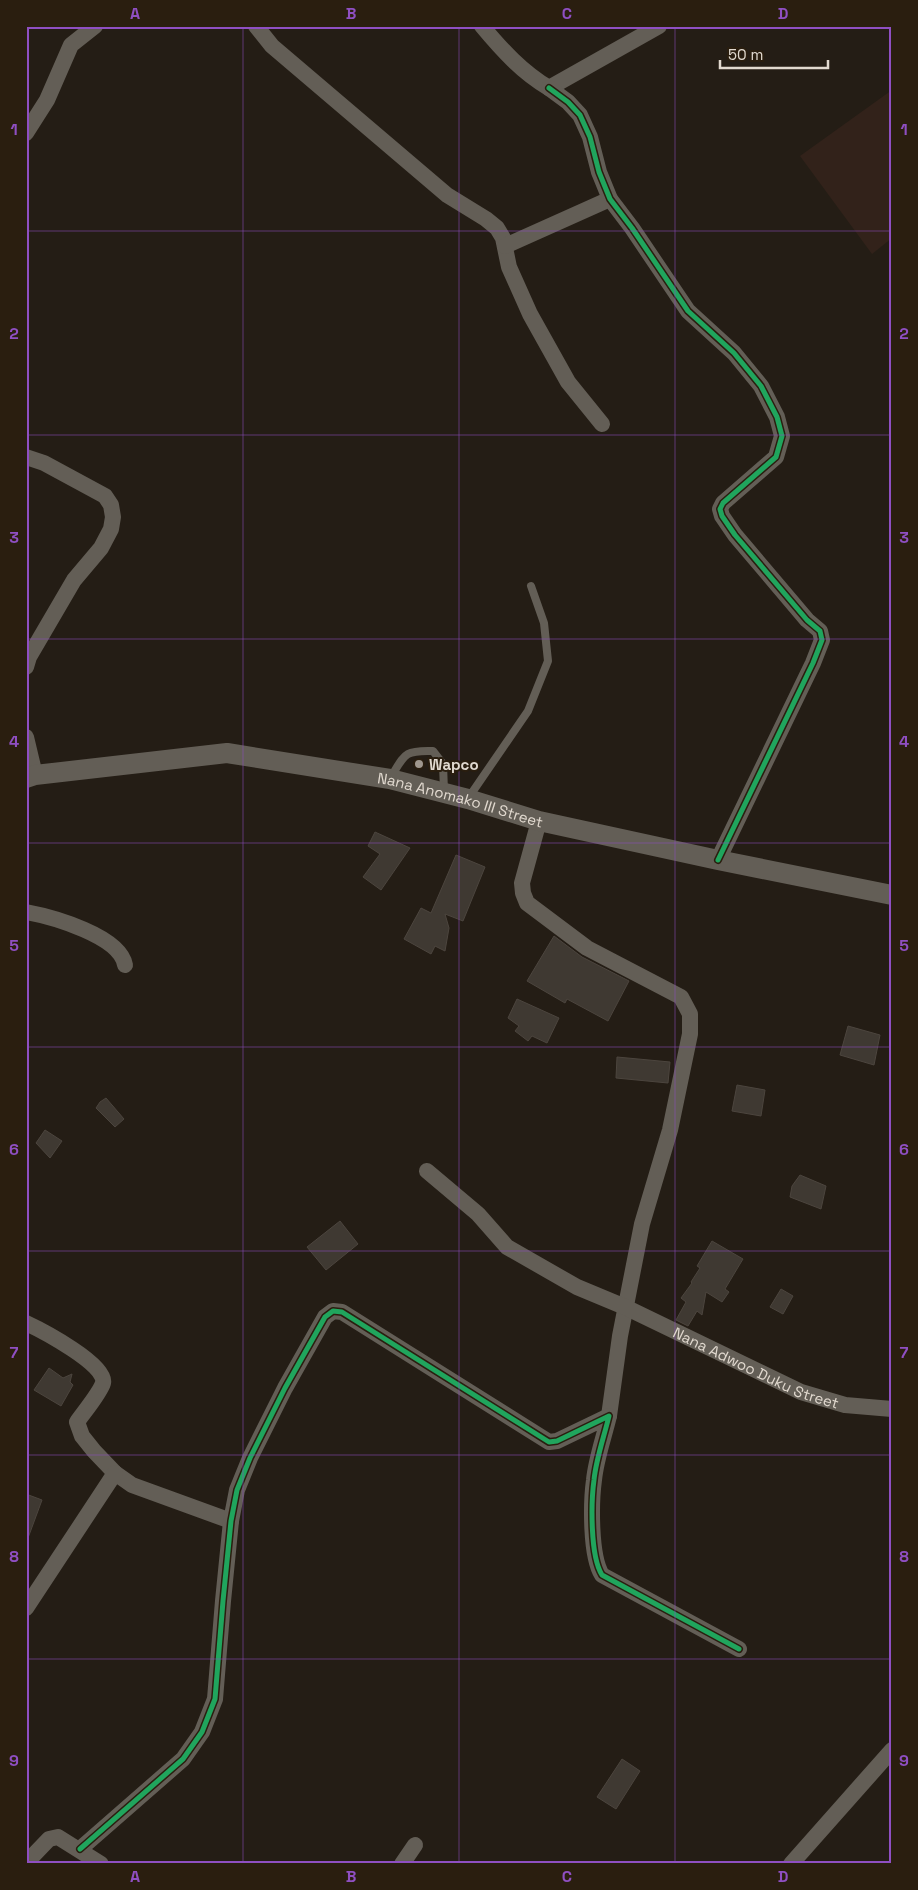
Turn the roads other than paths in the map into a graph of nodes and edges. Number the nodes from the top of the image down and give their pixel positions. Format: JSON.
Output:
{"nodes":[{"id":1,"x":95,"y":26,"type":"edge"},
{"id":2,"x":256,"y":26,"type":"edge"},
{"id":3,"x":482,"y":26,"type":"edge"},
{"id":4,"x":659,"y":26,"type":"edge"},
{"id":5,"x":548,"y":88,"type":"junction"},
{"id":6,"x":26,"y":133,"type":"edge"},
{"id":7,"x":610,"y":199,"type":"junction"},
{"id":8,"x":505,"y":246,"type":"junction"},
{"id":9,"x":602,"y":424,"type":"dead end"},
{"id":10,"x":26,"y":457,"type":"edge"},
{"id":11,"x":531,"y":586,"type":"dead end"},
{"id":12,"x":26,"y":666,"type":"edge"},
{"id":13,"x":26,"y":737,"type":"edge"},
{"id":14,"x":31,"y":776,"type":"edge"},
{"id":15,"x":390,"y":779,"type":"junction"},
{"id":16,"x":444,"y":793,"type":"junction"},
{"id":17,"x":468,"y":799,"type":"junction"},
{"id":18,"x":538,"y":821,"type":"junction"},
{"id":19,"x":718,"y":860,"type":"junction"},
{"id":20,"x":892,"y":895,"type":"edge"},
{"id":21,"x":26,"y":912,"type":"edge"},
{"id":22,"x":126,"y":965,"type":"dead end"},
{"id":23,"x":427,"y":1170,"type":"dead end"},
{"id":24,"x":625,"y":1307,"type":"junction"},
{"id":25,"x":26,"y":1323,"type":"edge"},
{"id":26,"x":892,"y":1409,"type":"edge"},
{"id":27,"x":609,"y":1416,"type":"junction"},
{"id":28,"x":116,"y":1473,"type":"junction"},
{"id":29,"x":231,"y":1521,"type":"junction"},
{"id":30,"x":26,"y":1608,"type":"edge"},
{"id":31,"x":739,"y":1650,"type":"dead end"},
{"id":32,"x":892,"y":1750,"type":"edge"},
{"id":33,"x":415,"y":1845,"type":"dead end"},
{"id":34,"x":80,"y":1849,"type":"junction"},
{"id":35,"x":26,"y":1863,"type":"edge"},
{"id":36,"x":101,"y":1864,"type":"edge"},
{"id":37,"x":402,"y":1864,"type":"edge"},
{"id":38,"x":791,"y":1864,"type":"edge"}],
"edges":[{"from":1,"to":6,"type":"street"},
{"from":2,"to":8,"type":"street"},
{"from":3,"to":5,"type":"street"},
{"from":4,"to":5,"type":"street"},
{"from":5,"to":7,"type":"street"},
{"from":7,"to":8,"type":"street"},
{"from":7,"to":19,"type":"street"},
{"from":8,"to":9,"type":"street"},
{"from":10,"to":12,"type":"street"},
{"from":11,"to":17,"type":"lane"},
{"from":13,"to":14,"type":"street"},
{"from":14,"to":15,"type":"street","name":"Nana Anomako III Street"},
{"from":15,"to":16,"type":"street","name":"Nana Anomako III Street"},
{"from":15,"to":16,"type":"lane"},
{"from":16,"to":17,"type":"street","name":"Nana Anomako III Street"},
{"from":17,"to":18,"type":"street","name":"Nana Anomako III Street"},
{"from":18,"to":19,"type":"street","name":"Nana Anomako III Street"},
{"from":18,"to":24,"type":"street"},
{"from":19,"to":20,"type":"street","name":"Nana Anomako III Street"},
{"from":21,"to":22,"type":"street"},
{"from":23,"to":24,"type":"street","name":"Nana Adwoo Duku Street"},
{"from":24,"to":26,"type":"street","name":"Nana Adwoo Duku Street"},
{"from":24,"to":27,"type":"street"},
{"from":25,"to":28,"type":"street"},
{"from":27,"to":29,"type":"street"},
{"from":27,"to":31,"type":"street"},
{"from":28,"to":29,"type":"street"},
{"from":28,"to":30,"type":"street"},
{"from":29,"to":34,"type":"street"},
{"from":32,"to":38,"type":"street"},
{"from":33,"to":37,"type":"street"},
{"from":34,"to":35,"type":"street"},
{"from":34,"to":36,"type":"street"}]}
